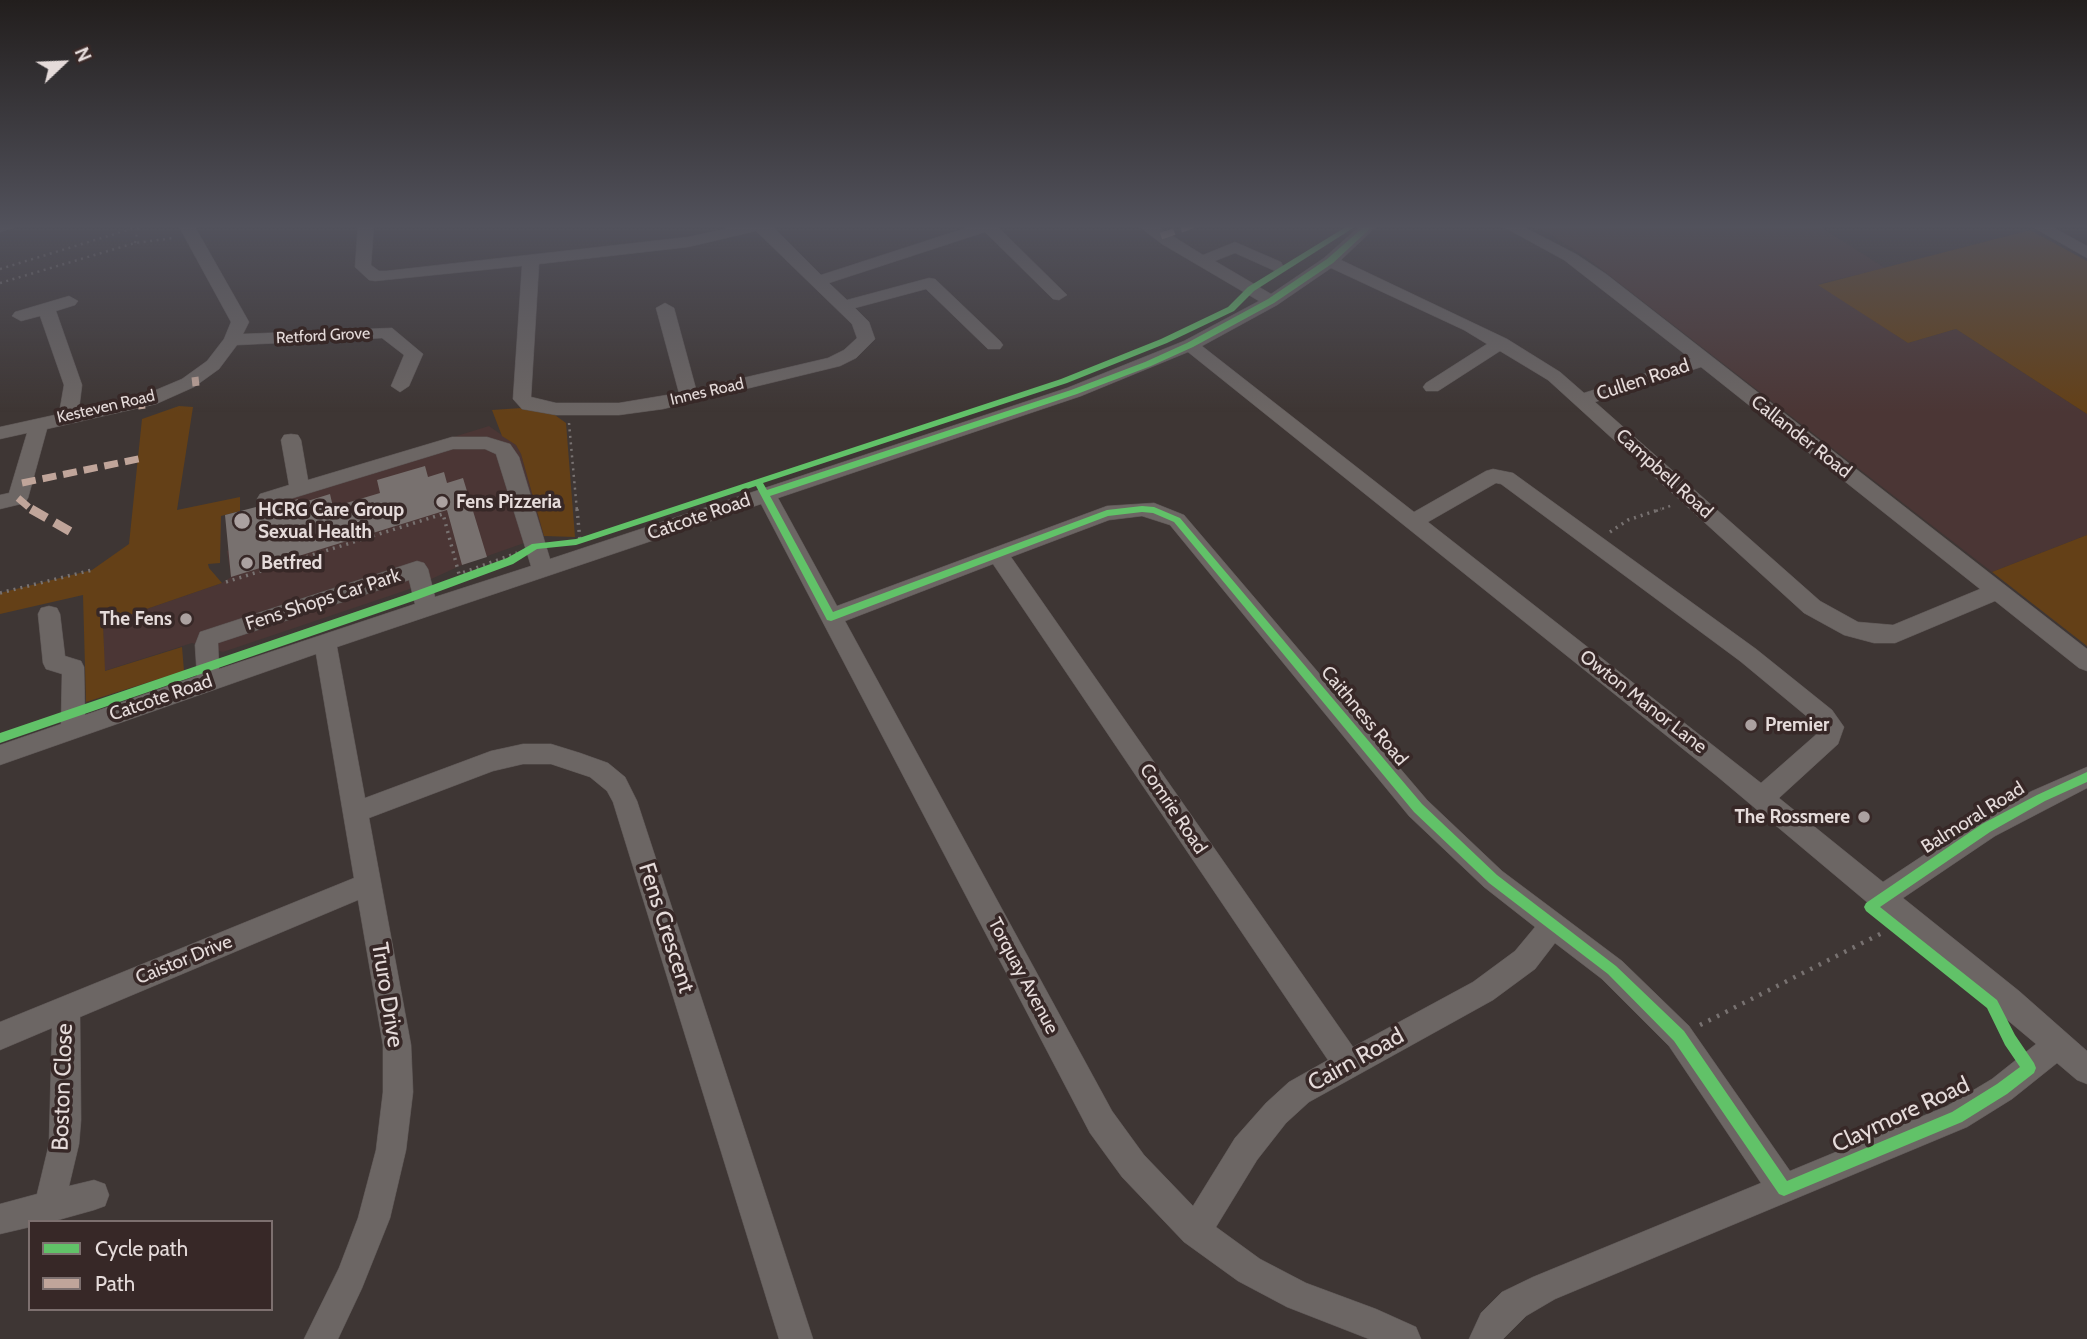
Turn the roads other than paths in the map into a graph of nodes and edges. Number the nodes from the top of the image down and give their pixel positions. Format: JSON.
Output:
{"nodes":[{"id":1,"x":221,"y":287,"type":"edge"},
{"id":2,"x":529,"y":287,"type":"edge"},
{"id":3,"x":825,"y":287,"type":"edge"},
{"id":4,"x":909,"y":287,"type":"edge"},
{"id":5,"x":935,"y":287,"type":"edge"},
{"id":6,"x":1051,"y":287,"type":"edge"},
{"id":7,"x":1250,"y":287,"type":"edge"},
{"id":8,"x":1292,"y":287,"type":"edge"},
{"id":9,"x":1385,"y":287,"type":"edge"},
{"id":10,"x":1610,"y":287,"type":"edge"},
{"id":11,"x":1059,"y":295,"type":"dead end"},
{"id":12,"x":68,"y":301,"type":"dead end"},
{"id":13,"x":1272,"y":301,"type":"junction"},
{"id":14,"x":843,"y":306,"type":"junction"},
{"id":15,"x":46,"y":308,"type":"junction"},
{"id":16,"x":665,"y":308,"type":"dead end"},
{"id":17,"x":21,"y":316,"type":"dead end"},
{"id":18,"x":232,"y":340,"type":"junction"},
{"id":19,"x":1501,"y":343,"type":"junction"},
{"id":20,"x":994,"y":345,"type":"dead end"},
{"id":21,"x":1190,"y":345,"type":"junction"},
{"id":22,"x":1704,"y":360,"type":"junction"},
{"id":23,"x":400,"y":386,"type":"dead end"},
{"id":24,"x":1434,"y":388,"type":"dead end"},
{"id":25,"x":689,"y":396,"type":"junction"},
{"id":26,"x":1582,"y":400,"type":"junction"},
{"id":27,"x":68,"y":417,"type":"junction"},
{"id":28,"x":39,"y":423,"type":"junction"},
{"id":29,"x":0,"y":433,"type":"edge"},
{"id":30,"x":291,"y":440,"type":"dead end"},
{"id":31,"x":300,"y":489,"type":"junction"},
{"id":32,"x":766,"y":494,"type":"junction"},
{"id":33,"x":267,"y":499,"type":"dead end"},
{"id":34,"x":0,"y":502,"type":"edge"},
{"id":35,"x":1414,"y":521,"type":"junction"},
{"id":36,"x":998,"y":555,"type":"junction"},
{"id":37,"x":543,"y":571,"type":"junction"},
{"id":38,"x":1997,"y":591,"type":"junction"},
{"id":39,"x":425,"y":600,"type":"junction"},
{"id":40,"x":49,"y":614,"type":"dead end"},
{"id":41,"x":831,"y":617,"type":"junction"},
{"id":42,"x":326,"y":643,"type":"junction"},
{"id":43,"x":2087,"y":662,"type":"edge"},
{"id":44,"x":209,"y":681,"type":"junction"},
{"id":45,"x":73,"y":728,"type":"junction"},
{"id":46,"x":0,"y":755,"type":"edge"},
{"id":47,"x":2087,"y":777,"type":"edge"},
{"id":48,"x":1762,"y":798,"type":"junction"},
{"id":49,"x":356,"y":812,"type":"junction"},
{"id":50,"x":368,"y":884,"type":"junction"},
{"id":51,"x":1882,"y":897,"type":"junction"},
{"id":52,"x":1552,"y":926,"type":"junction"},
{"id":53,"x":66,"y":1009,"type":"junction"},
{"id":54,"x":0,"y":1037,"type":"edge"},
{"id":55,"x":2058,"y":1044,"type":"junction"},
{"id":56,"x":1348,"y":1064,"type":"junction"},
{"id":57,"x":2087,"y":1070,"type":"edge"},
{"id":58,"x":1784,"y":1189,"type":"junction"},
{"id":59,"x":94,"y":1195,"type":"dead end"},
{"id":60,"x":49,"y":1207,"type":"junction"},
{"id":61,"x":1,"y":1219,"type":"edge"},
{"id":62,"x":1195,"y":1231,"type":"junction"},
{"id":63,"x":321,"y":1339,"type":"edge"},
{"id":64,"x":796,"y":1339,"type":"edge"},
{"id":65,"x":1404,"y":1339,"type":"edge"},
{"id":66,"x":1486,"y":1339,"type":"edge"}],
"edges":[{"from":1,"to":18,"type":"street"},
{"from":2,"to":25,"type":"street","name":"Innes Road"},
{"from":3,"to":14,"type":"street","name":"Innes Road"},
{"from":4,"to":14,"type":"street"},
{"from":5,"to":20,"type":"street"},
{"from":6,"to":11,"type":"street"},
{"from":7,"to":13,"type":"street"},
{"from":8,"to":13,"type":"street","name":"Catcote Road"},
{"from":9,"to":19,"type":"street","name":"Campbell Road"},
{"from":10,"to":22,"type":"street","name":"Callander Road"},
{"from":12,"to":15,"type":"street"},
{"from":13,"to":21,"type":"street","name":"Catcote Road"},
{"from":14,"to":25,"type":"street","name":"Innes Road"},
{"from":15,"to":17,"type":"street"},
{"from":15,"to":27,"type":"street"},
{"from":16,"to":25,"type":"street"},
{"from":18,"to":23,"type":"street","name":"Retford Grove"},
{"from":18,"to":27,"type":"street","name":"Kesteven Road"},
{"from":19,"to":24,"type":"street"},
{"from":19,"to":26,"type":"street","name":"Campbell Road"},
{"from":21,"to":32,"type":"street","name":"Catcote Road"},
{"from":21,"to":35,"type":"street","name":"Owton Manor Lane"},
{"from":22,"to":26,"type":"street","name":"Cullen Road"},
{"from":22,"to":38,"type":"street","name":"Callander Road"},
{"from":26,"to":38,"type":"street","name":"Campbell Road"},
{"from":27,"to":28,"type":"street","name":"Kesteven Road"},
{"from":28,"to":29,"type":"street","name":"Kesteven Road"},
{"from":28,"to":34,"type":"street","name":"Kesteven Road"},
{"from":30,"to":31,"type":"street"},
{"from":31,"to":33,"type":"street"},
{"from":31,"to":37,"type":"street"},
{"from":32,"to":37,"type":"street","name":"Catcote Road"},
{"from":32,"to":41,"type":"street","name":"Torquay Avenue"},
{"from":35,"to":48,"type":"street","name":"Owton Manor Lane"},
{"from":35,"to":48,"type":"street"},
{"from":36,"to":41,"type":"street","name":"Caithness Road"},
{"from":36,"to":52,"type":"street","name":"Caithness Road"},
{"from":36,"to":56,"type":"street","name":"Comrie Road"},
{"from":37,"to":39,"type":"street","name":"Catcote Road"},
{"from":38,"to":43,"type":"street","name":"Callander Road"},
{"from":39,"to":42,"type":"street","name":"Catcote Road"},
{"from":39,"to":44,"type":"street","name":"Fens Shops Car Park"},
{"from":40,"to":45,"type":"street"},
{"from":41,"to":62,"type":"street","name":"Torquay Avenue"},
{"from":42,"to":44,"type":"street","name":"Catcote Road"},
{"from":42,"to":49,"type":"street","name":"Truro Drive"},
{"from":44,"to":45,"type":"street","name":"Catcote Road"},
{"from":45,"to":46,"type":"street","name":"Catcote Road"},
{"from":47,"to":51,"type":"street","name":"Balmoral Road"},
{"from":48,"to":51,"type":"street","name":"Owton Manor Lane"},
{"from":49,"to":50,"type":"street","name":"Truro Drive"},
{"from":49,"to":64,"type":"street","name":"Fens Crescent"},
{"from":50,"to":53,"type":"street","name":"Caistor Drive"},
{"from":50,"to":63,"type":"street","name":"Truro Drive"},
{"from":51,"to":55,"type":"street","name":"Owton Manor Lane"},
{"from":52,"to":56,"type":"street","name":"Cairn Road"},
{"from":52,"to":58,"type":"street","name":"Caithness Road"},
{"from":53,"to":54,"type":"street","name":"Caistor Drive"},
{"from":53,"to":60,"type":"street","name":"Boston Close"},
{"from":55,"to":57,"type":"street","name":"Owton Manor Lane"},
{"from":55,"to":58,"type":"street","name":"Claymore Road"},
{"from":56,"to":62,"type":"street","name":"Cairn Road"},
{"from":58,"to":66,"type":"street","name":"Claymore Road"},
{"from":59,"to":60,"type":"street"},
{"from":60,"to":61,"type":"street"},
{"from":62,"to":65,"type":"street","name":"Torquay Avenue"}]}
